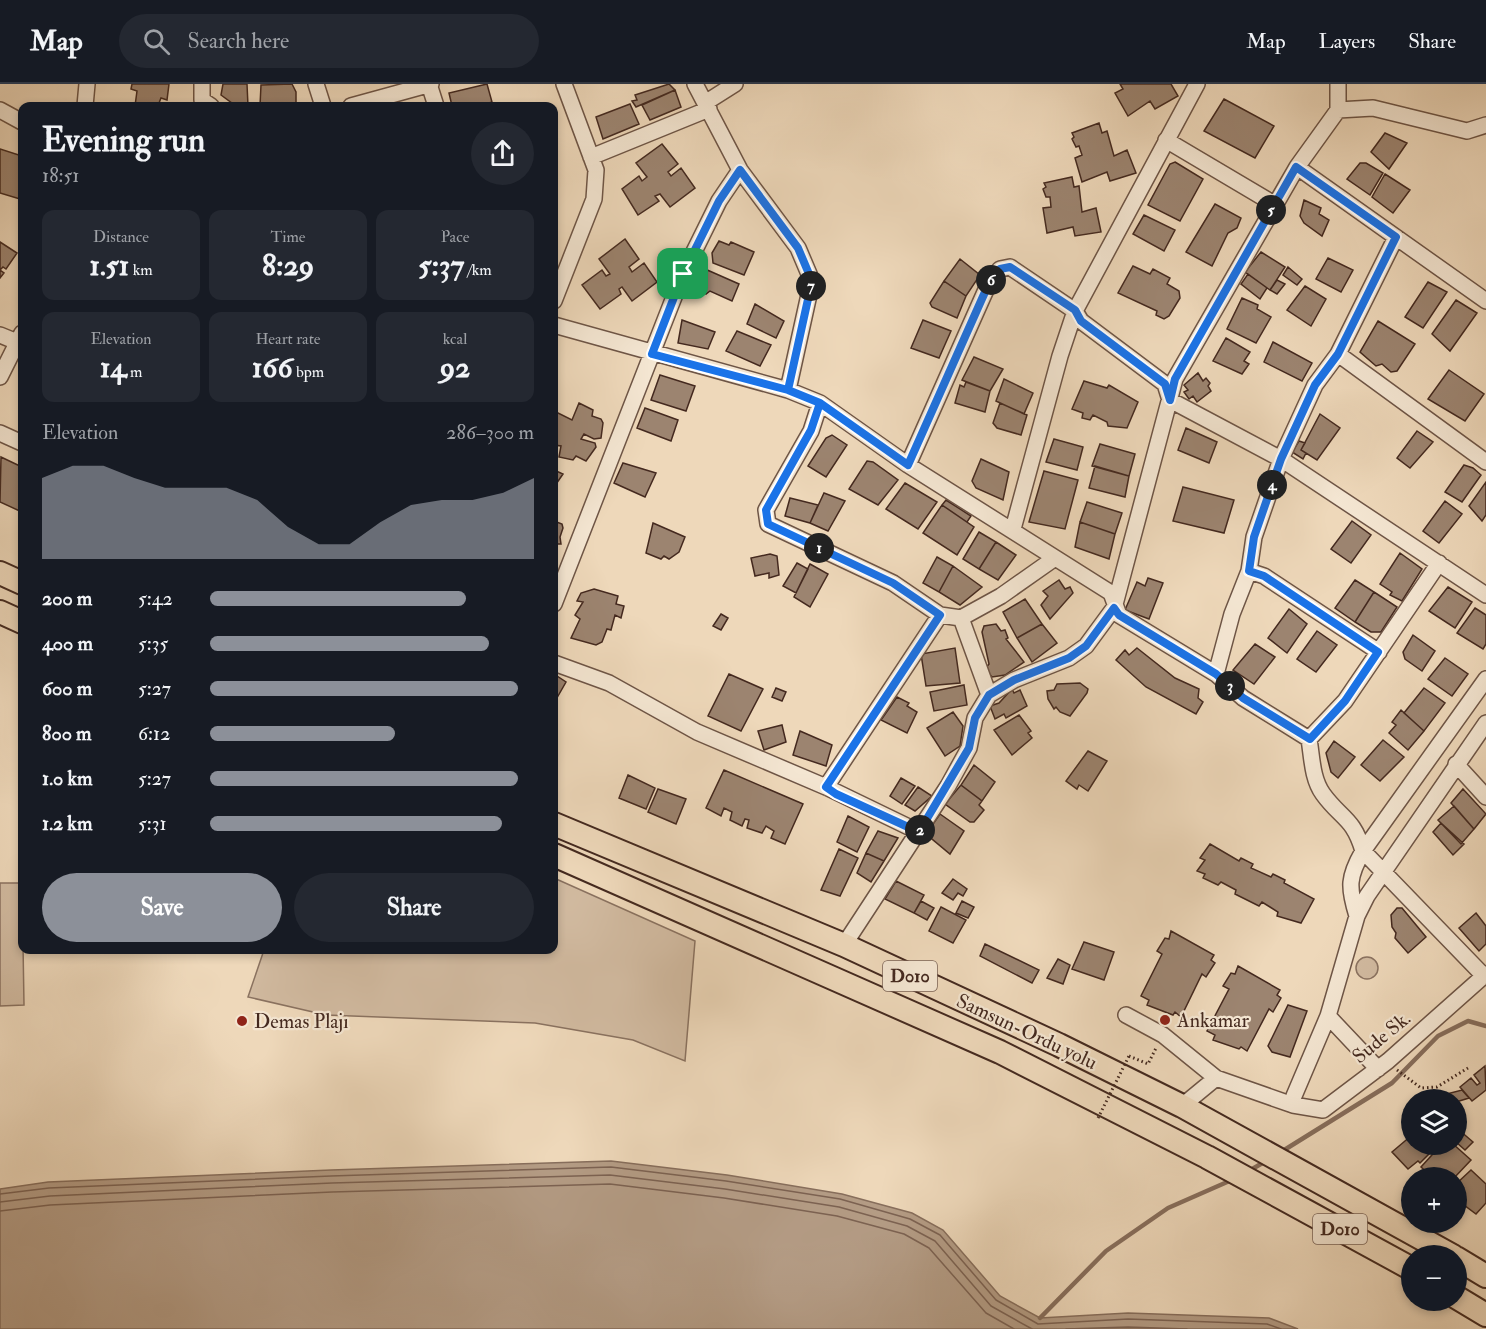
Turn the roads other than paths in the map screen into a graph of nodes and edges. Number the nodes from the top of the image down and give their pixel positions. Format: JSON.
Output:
{"nodes":[{"id":1,"x":87,"y":84,"type":"edge"},
{"id":2,"x":201,"y":84,"type":"edge"},
{"id":3,"x":316,"y":84,"type":"edge"},
{"id":4,"x":430,"y":84,"type":"edge"},
{"id":5,"x":564,"y":84,"type":"edge"},
{"id":6,"x":695,"y":84,"type":"edge"},
{"id":7,"x":735,"y":84,"type":"edge"},
{"id":8,"x":1197,"y":84,"type":"edge"},
{"id":9,"x":1338,"y":84,"type":"edge"},
{"id":10,"x":85,"y":102,"type":"edge"},
{"id":11,"x":205,"y":102,"type":"edge"},
{"id":12,"x":322,"y":102,"type":"edge"},
{"id":13,"x":365,"y":102,"type":"edge"},
{"id":14,"x":435,"y":102,"type":"edge"},
{"id":15,"x":707,"y":106,"type":"junction"},
{"id":16,"x":0,"y":110,"type":"edge"},
{"id":17,"x":1338,"y":111,"type":"junction"},
{"id":18,"x":18,"y":120,"type":"edge"},
{"id":19,"x":1486,"y":124,"type":"edge"},
{"id":20,"x":1166,"y":140,"type":"junction"},
{"id":21,"x":591,"y":157,"type":"junction"},
{"id":22,"x":1296,"y":167,"type":"junction"},
{"id":23,"x":740,"y":170,"type":"junction"},
{"id":24,"x":1274,"y":204,"type":"junction"},
{"id":25,"x":1396,"y":237,"type":"junction"},
{"id":26,"x":558,"y":291,"type":"edge"},
{"id":27,"x":1486,"y":301,"type":"edge"},
{"id":28,"x":1075,"y":310,"type":"junction"},
{"id":29,"x":558,"y":326,"type":"edge"},
{"id":30,"x":0,"y":335,"type":"edge"},
{"id":31,"x":18,"y":339,"type":"edge"},
{"id":32,"x":18,"y":345,"type":"edge"},
{"id":33,"x":652,"y":354,"type":"junction"},
{"id":34,"x":1338,"y":354,"type":"junction"},
{"id":35,"x":0,"y":377,"type":"edge"},
{"id":36,"x":788,"y":390,"type":"junction"},
{"id":37,"x":1170,"y":400,"type":"junction"},
{"id":38,"x":820,"y":403,"type":"junction"},
{"id":39,"x":0,"y":433,"type":"edge"},
{"id":40,"x":18,"y":441,"type":"edge"},
{"id":41,"x":1281,"y":459,"type":"junction"},
{"id":42,"x":1486,"y":462,"type":"edge"},
{"id":43,"x":908,"y":465,"type":"junction"},
{"id":44,"x":1013,"y":529,"type":"junction"},
{"id":45,"x":1055,"y":558,"type":"junction"},
{"id":46,"x":1439,"y":563,"type":"junction"},
{"id":47,"x":1249,"y":571,"type":"junction"},
{"id":48,"x":0,"y":573,"type":"edge"},
{"id":49,"x":18,"y":581,"type":"edge"},
{"id":50,"x":558,"y":594,"type":"edge"},
{"id":51,"x":1486,"y":595,"type":"edge"},
{"id":52,"x":1114,"y":608,"type":"junction"},
{"id":53,"x":0,"y":612,"type":"edge"},
{"id":54,"x":940,"y":615,"type":"junction"},
{"id":55,"x":962,"y":618,"type":"junction"},
{"id":56,"x":18,"y":620,"type":"edge"},
{"id":57,"x":1378,"y":652,"type":"junction"},
{"id":58,"x":558,"y":664,"type":"edge"},
{"id":59,"x":1216,"y":674,"type":"junction"},
{"id":60,"x":1486,"y":679,"type":"edge"},
{"id":61,"x":989,"y":695,"type":"junction"},
{"id":62,"x":1486,"y":723,"type":"edge"},
{"id":63,"x":1310,"y":739,"type":"junction"},
{"id":64,"x":1456,"y":764,"type":"junction"},
{"id":65,"x":826,"y":787,"type":"junction"},
{"id":66,"x":1486,"y":797,"type":"edge"},
{"id":67,"x":558,"y":826,"type":"edge"},
{"id":68,"x":919,"y":832,"type":"junction"},
{"id":69,"x":1363,"y":851,"type":"junction"},
{"id":70,"x":558,"y":857,"type":"edge"},
{"id":71,"x":1384,"y":875,"type":"junction"},
{"id":72,"x":1357,"y":916,"type":"junction"},
{"id":73,"x":844,"y":945,"type":"junction"},
{"id":74,"x":1485,"y":975,"type":"edge"},
{"id":75,"x":1126,"y":1015,"type":"dead end"},
{"id":76,"x":1328,"y":1016,"type":"junction"},
{"id":77,"x":1378,"y":1069,"type":"junction"},
{"id":78,"x":1216,"y":1078,"type":"junction"},
{"id":79,"x":1293,"y":1105,"type":"junction"},
{"id":80,"x":1182,"y":1106,"type":"junction"},
{"id":81,"x":1434,"y":1245,"type":"edge"},
{"id":82,"x":1401,"y":1263,"type":"edge"},
{"id":83,"x":1467,"y":1264,"type":"edge"},
{"id":84,"x":1486,"y":1276,"type":"edge"},
{"id":85,"x":1467,"y":1304,"type":"edge"},
{"id":86,"x":1486,"y":1315,"type":"edge"}],
"edges":[{"from":1,"to":10,"type":"street"},
{"from":2,"to":11,"type":"street"},
{"from":3,"to":12,"type":"street"},
{"from":4,"to":13,"type":"street"},
{"from":4,"to":14,"type":"street"},
{"from":5,"to":21,"type":"street"},
{"from":6,"to":15,"type":"street"},
{"from":7,"to":15,"type":"street"},
{"from":8,"to":20,"type":"street"},
{"from":9,"to":17,"type":"street"},
{"from":15,"to":21,"type":"street"},
{"from":15,"to":23,"type":"street"},
{"from":16,"to":18,"type":"street"},
{"from":17,"to":19,"type":"street"},
{"from":17,"to":22,"type":"street"},
{"from":20,"to":24,"type":"street"},
{"from":20,"to":28,"type":"street"},
{"from":21,"to":26,"type":"street"},
{"from":22,"to":24,"type":"street"},
{"from":22,"to":25,"type":"street"},
{"from":23,"to":33,"type":"street"},
{"from":23,"to":36,"type":"street"},
{"from":24,"to":37,"type":"street"},
{"from":25,"to":27,"type":"street"},
{"from":25,"to":34,"type":"street"},
{"from":28,"to":37,"type":"street"},
{"from":28,"to":43,"type":"street"},
{"from":28,"to":44,"type":"street"},
{"from":29,"to":33,"type":"street"},
{"from":30,"to":31,"type":"street"},
{"from":32,"to":35,"type":"street"},
{"from":33,"to":36,"type":"street"},
{"from":33,"to":50,"type":"street"},
{"from":34,"to":41,"type":"street"},
{"from":34,"to":42,"type":"street"},
{"from":36,"to":38,"type":"street"},
{"from":37,"to":41,"type":"street"},
{"from":37,"to":52,"type":"street"},
{"from":38,"to":43,"type":"street"},
{"from":38,"to":54,"type":"street"},
{"from":39,"to":40,"type":"street"},
{"from":41,"to":46,"type":"street"},
{"from":41,"to":47,"type":"street"},
{"from":43,"to":44,"type":"street"},
{"from":44,"to":45,"type":"street"},
{"from":45,"to":52,"type":"street"},
{"from":45,"to":55,"type":"street"},
{"from":46,"to":51,"type":"street"},
{"from":46,"to":57,"type":"street"},
{"from":47,"to":57,"type":"street"},
{"from":47,"to":59,"type":"street"},
{"from":48,"to":49,"type":"highway"},
{"from":52,"to":59,"type":"street"},
{"from":52,"to":61,"type":"street"},
{"from":53,"to":56,"type":"highway"},
{"from":54,"to":55,"type":"street"},
{"from":54,"to":65,"type":"street"},
{"from":55,"to":61,"type":"street"},
{"from":57,"to":63,"type":"street"},
{"from":58,"to":65,"type":"street"},
{"from":59,"to":63,"type":"street"},
{"from":60,"to":69,"type":"street"},
{"from":61,"to":68,"type":"street"},
{"from":62,"to":64,"type":"street"},
{"from":63,"to":69,"type":"street"},
{"from":64,"to":66,"type":"street"},
{"from":64,"to":71,"type":"street"},
{"from":65,"to":68,"type":"street"},
{"from":67,"to":73,"type":"highway","name":"Samsun-Ordu yolu","number":"D010"},
{"from":68,"to":73,"type":"street"},
{"from":69,"to":71,"type":"street"},
{"from":69,"to":72,"type":"street"},
{"from":70,"to":82,"type":"highway","name":"Samsun-Ordu yolu","number":"D010"},
{"from":71,"to":72,"type":"street"},
{"from":71,"to":74,"type":"street"},
{"from":72,"to":76,"type":"street"},
{"from":73,"to":80,"type":"highway","name":"Samsun-Ordu yolu","number":"D010"},
{"from":74,"to":77,"type":"street","name":"Sude Sk."},
{"from":75,"to":78,"type":"street","name":"Sude Sk."},
{"from":76,"to":77,"type":"street"},
{"from":76,"to":79,"type":"street"},
{"from":77,"to":79,"type":"street","name":"Sude Sk."},
{"from":78,"to":79,"type":"street","name":"Sude Sk."},
{"from":78,"to":80,"type":"street"},
{"from":80,"to":81,"type":"highway","name":"Samsun-Ordu yolu","number":"D010"},
{"from":83,"to":84,"type":"highway","name":"Samsun-Ordu yolu","number":"D010"},
{"from":85,"to":86,"type":"highway"}]}
